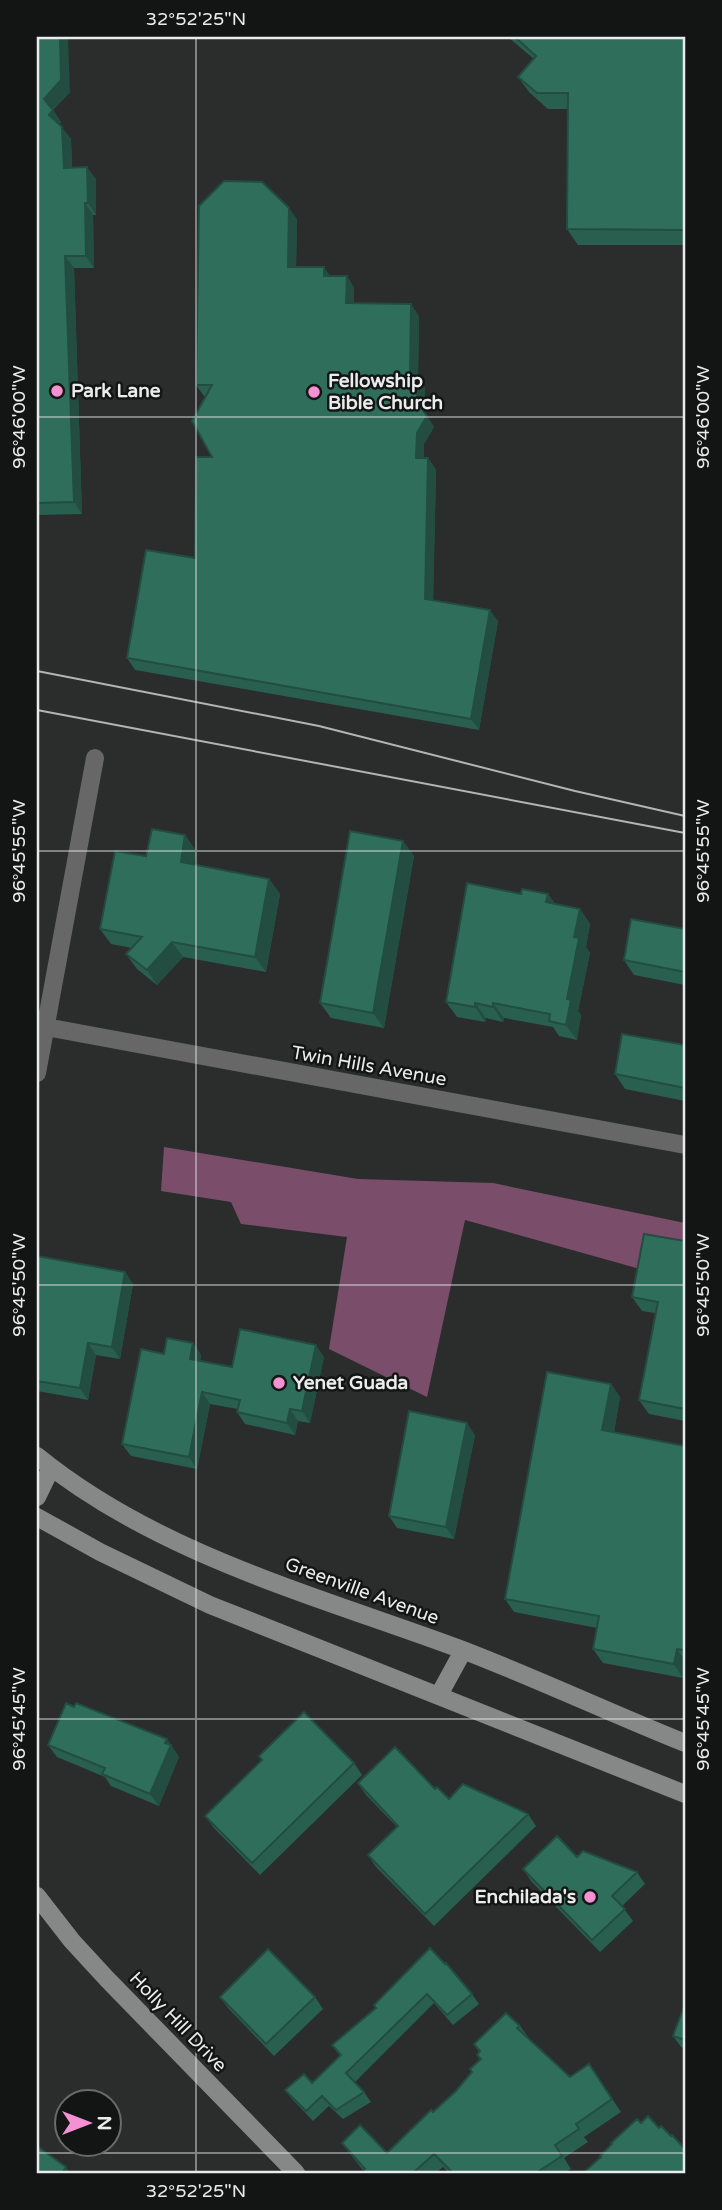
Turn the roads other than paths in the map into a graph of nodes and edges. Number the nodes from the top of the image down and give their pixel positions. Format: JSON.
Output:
{"nodes":[{"id":1,"x":95,"y":758,"type":"dead end"},
{"id":2,"x":46,"y":1027,"type":"junction"},
{"id":3,"x":37,"y":1073,"type":"edge"},
{"id":4,"x":685,"y":1145,"type":"edge"},
{"id":5,"x":37,"y":1456,"type":"edge"},
{"id":6,"x":51,"y":1468,"type":"junction"},
{"id":7,"x":37,"y":1497,"type":"edge"},
{"id":8,"x":37,"y":1517,"type":"edge"},
{"id":9,"x":463,"y":1651,"type":"junction"},
{"id":10,"x":439,"y":1695,"type":"junction"},
{"id":11,"x":685,"y":1743,"type":"edge"},
{"id":12,"x":685,"y":1794,"type":"edge"},
{"id":13,"x":37,"y":1896,"type":"edge"},
{"id":14,"x":296,"y":2173,"type":"edge"}],
"edges":[{"from":1,"to":2,"type":"street"},
{"from":2,"to":3,"type":"street"},
{"from":2,"to":4,"type":"street","name":"Twin Hills Avenue"},
{"from":5,"to":6,"type":"main road","name":"Greenville Avenue"},
{"from":6,"to":7,"type":"main road"},
{"from":6,"to":9,"type":"main road","name":"Greenville Avenue"},
{"from":8,"to":10,"type":"main road"},
{"from":9,"to":10,"type":"main road"},
{"from":9,"to":11,"type":"main road","name":"Greenville Avenue"},
{"from":10,"to":12,"type":"main road"},
{"from":13,"to":14,"type":"main road","name":"Holly Hill Drive"}]}
